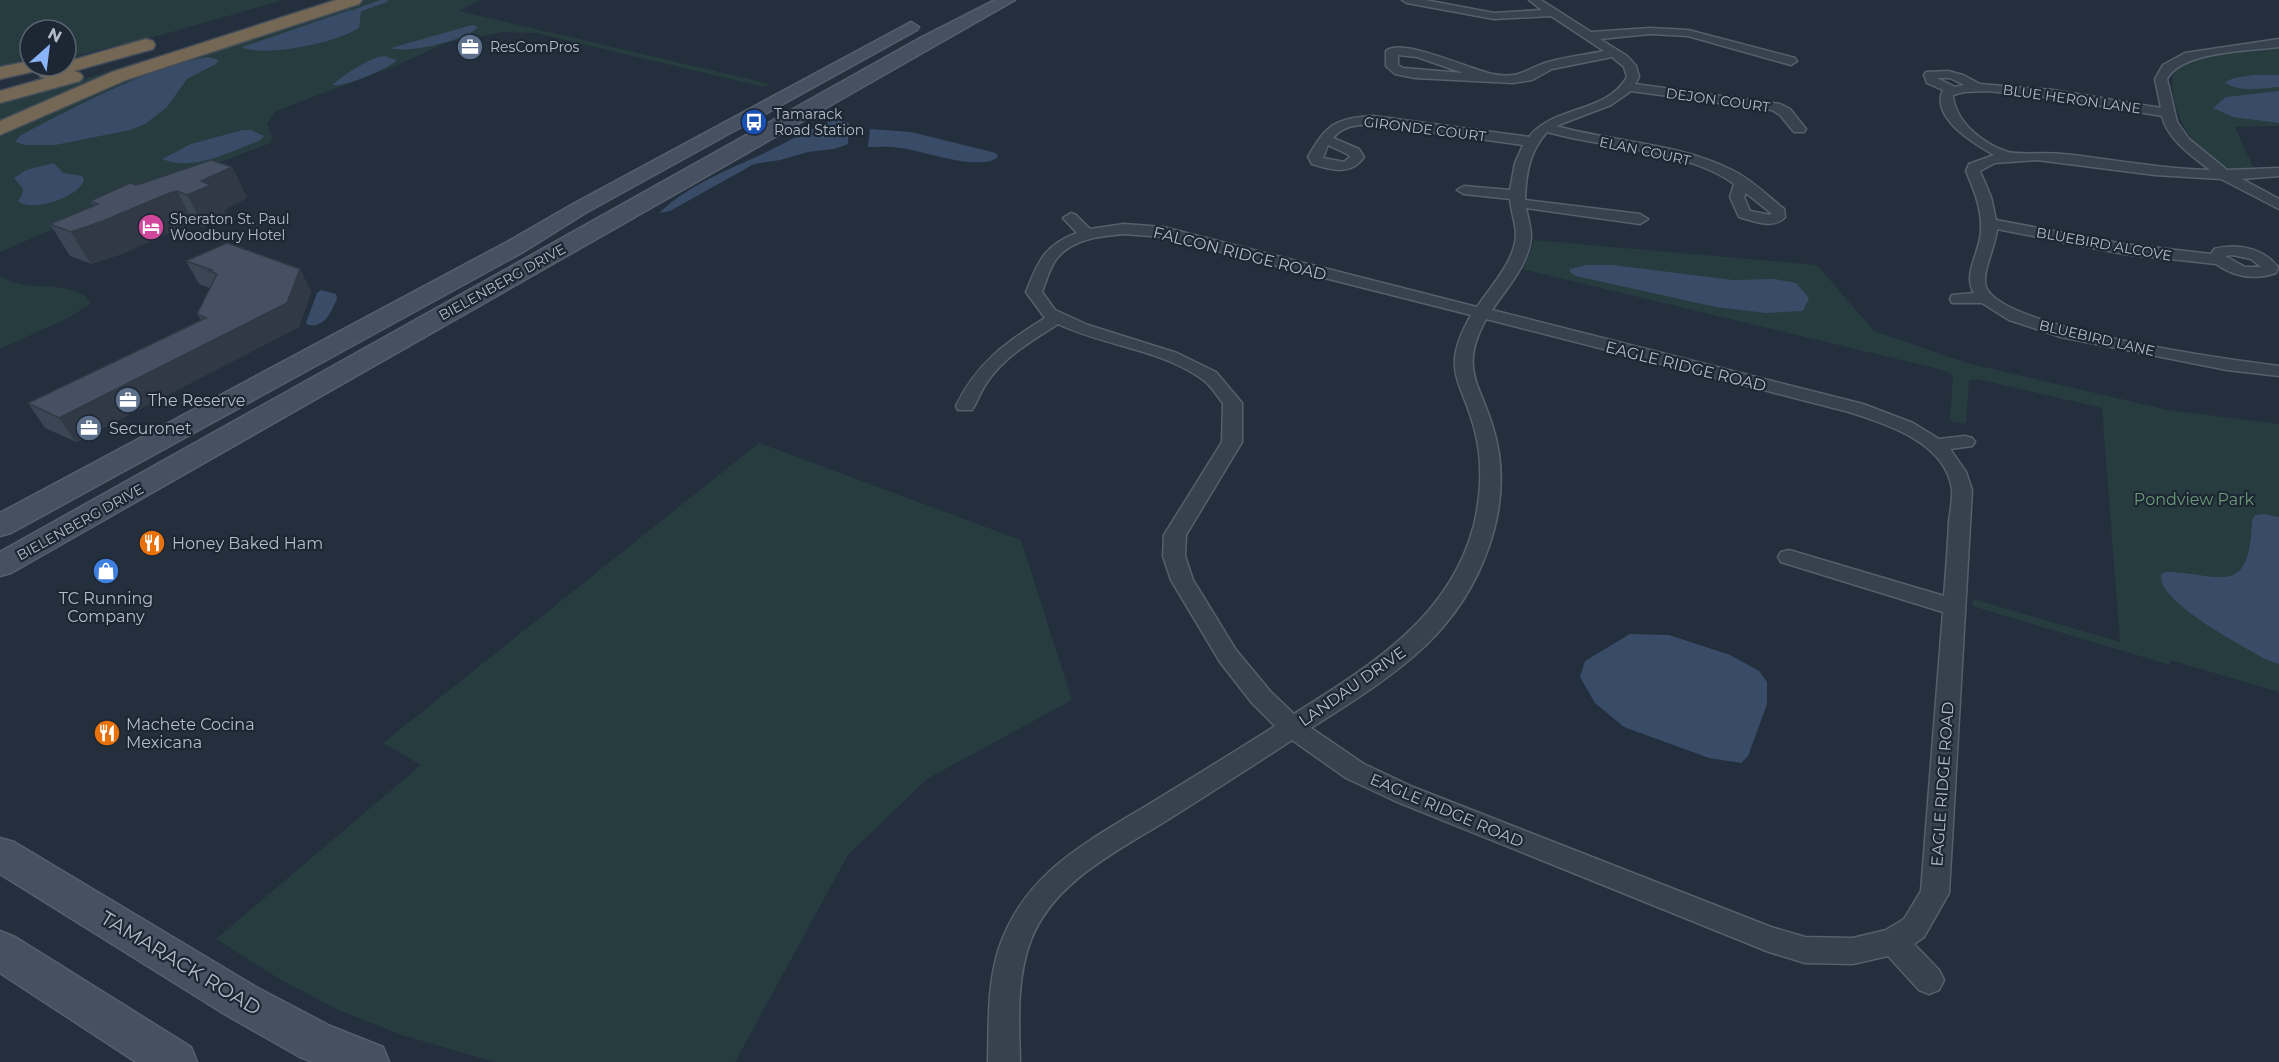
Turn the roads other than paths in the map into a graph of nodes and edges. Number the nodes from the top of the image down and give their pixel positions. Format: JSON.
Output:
{"nodes":[{"id":1,"x":302,"y":0,"type":"edge"},
{"id":2,"x":336,"y":0,"type":"edge"},
{"id":3,"x":353,"y":0,"type":"edge"},
{"id":4,"x":1006,"y":0,"type":"edge"},
{"id":5,"x":1407,"y":0,"type":"edge"},
{"id":6,"x":1534,"y":0,"type":"edge"},
{"id":7,"x":1553,"y":13,"type":"junction"},
{"id":8,"x":244,"y":17,"type":"dead end"},
{"id":9,"x":923,"y":21,"type":"dead end"},
{"id":10,"x":1589,"y":36,"type":"junction"},
{"id":11,"x":2279,"y":43,"type":"edge"},
{"id":12,"x":1614,"y":52,"type":"junction"},
{"id":13,"x":78,"y":57,"type":"edge"},
{"id":14,"x":1791,"y":61,"type":"dead end"},
{"id":15,"x":78,"y":63,"type":"edge"},
{"id":16,"x":18,"y":69,"type":"edge"},
{"id":17,"x":0,"y":73,"type":"edge"},
{"id":18,"x":28,"y":78,"type":"edge"},
{"id":19,"x":1491,"y":78,"type":"junction"},
{"id":20,"x":0,"y":86,"type":"edge"},
{"id":21,"x":1975,"y":86,"type":"junction"},
{"id":22,"x":1627,"y":87,"type":"junction"},
{"id":23,"x":1952,"y":90,"type":"junction"},
{"id":24,"x":0,"y":98,"type":"edge"},
{"id":25,"x":2168,"y":113,"type":"junction"},
{"id":26,"x":0,"y":129,"type":"edge"},
{"id":27,"x":1799,"y":129,"type":"dead end"},
{"id":28,"x":1538,"y":135,"type":"junction"},
{"id":29,"x":1325,"y":139,"type":"dead end"},
{"id":30,"x":2007,"y":157,"type":"junction"},
{"id":31,"x":2279,"y":172,"type":"edge"},
{"id":32,"x":2223,"y":174,"type":"junction"},
{"id":33,"x":1742,"y":183,"type":"dead end"},
{"id":34,"x":1464,"y":190,"type":"dead end"},
{"id":35,"x":1518,"y":199,"type":"junction"},
{"id":36,"x":2279,"y":205,"type":"edge"},
{"id":37,"x":1071,"y":218,"type":"dead end"},
{"id":38,"x":1640,"y":219,"type":"dead end"},
{"id":39,"x":1989,"y":223,"type":"junction"},
{"id":40,"x":1086,"y":234,"type":"junction"},
{"id":41,"x":2220,"y":260,"type":"dead end"},
{"id":42,"x":1958,"y":298,"type":"dead end"},
{"id":43,"x":1987,"y":298,"type":"junction"},
{"id":44,"x":1481,"y":314,"type":"junction"},
{"id":45,"x":1055,"y":319,"type":"junction"},
{"id":46,"x":2279,"y":371,"type":"edge"},
{"id":47,"x":965,"y":406,"type":"dead end"},
{"id":48,"x":1965,"y":442,"type":"dead end"},
{"id":49,"x":1936,"y":445,"type":"junction"},
{"id":50,"x":0,"y":526,"type":"edge"},
{"id":51,"x":1790,"y":556,"type":"dead end"},
{"id":52,"x":0,"y":566,"type":"edge"},
{"id":53,"x":1954,"y":607,"type":"junction"},
{"id":54,"x":1293,"y":728,"type":"junction"},
{"id":55,"x":0,"y":854,"type":"edge"},
{"id":56,"x":1893,"y":942,"type":"junction"},
{"id":57,"x":0,"y":950,"type":"edge"},
{"id":58,"x":1929,"y":980,"type":"dead end"},
{"id":59,"x":175,"y":1062,"type":"edge"},
{"id":60,"x":368,"y":1062,"type":"edge"},
{"id":61,"x":1004,"y":1062,"type":"edge"}],
"edges":[{"from":1,"to":8,"type":"highway"},
{"from":2,"to":24,"type":"highway"},
{"from":3,"to":26,"type":"highway"},
{"from":4,"to":52,"type":"street","name":"BIELENBERG DRIVE"},
{"from":5,"to":7,"type":"street"},
{"from":6,"to":7,"type":"street"},
{"from":7,"to":10,"type":"street"},
{"from":9,"to":50,"type":"street","name":"BIELENBERG DRIVE"},
{"from":10,"to":12,"type":"street"},
{"from":10,"to":14,"type":"street"},
{"from":11,"to":25,"type":"street"},
{"from":12,"to":19,"type":"street"},
{"from":12,"to":22,"type":"street"},
{"from":13,"to":15,"type":"highway"},
{"from":16,"to":17,"type":"highway"},
{"from":18,"to":20,"type":"highway"},
{"from":19,"to":19,"type":"street"},
{"from":21,"to":23,"type":"street","name":"BLUE HERON LANE"},
{"from":21,"to":23,"type":"street","name":"BLUE HERON LANE"},
{"from":21,"to":25,"type":"street","name":"BLUE HERON LANE"},
{"from":22,"to":27,"type":"street","name":"DEJON COURT"},
{"from":22,"to":28,"type":"street"},
{"from":23,"to":30,"type":"street"},
{"from":25,"to":32,"type":"street"},
{"from":28,"to":29,"type":"street","name":"GIRONDE COURT"},
{"from":28,"to":33,"type":"street","name":"ELAN COURT"},
{"from":28,"to":35,"type":"street","name":"LANDAU DRIVE"},
{"from":30,"to":32,"type":"street"},
{"from":30,"to":39,"type":"street"},
{"from":31,"to":32,"type":"street"},
{"from":32,"to":36,"type":"street"},
{"from":34,"to":35,"type":"street"},
{"from":35,"to":38,"type":"street"},
{"from":35,"to":44,"type":"street","name":"LANDAU DRIVE"},
{"from":37,"to":40,"type":"street"},
{"from":39,"to":41,"type":"street","name":"BLUEBIRD ALCOVE"},
{"from":39,"to":43,"type":"street"},
{"from":40,"to":44,"type":"street","name":"FALCON RIDGE ROAD"},
{"from":40,"to":45,"type":"street","name":"FALCON RIDGE ROAD"},
{"from":42,"to":43,"type":"street"},
{"from":43,"to":46,"type":"street","name":"BLUEBIRD LANE"},
{"from":44,"to":49,"type":"street","name":"EAGLE RIDGE ROAD"},
{"from":44,"to":54,"type":"street","name":"LANDAU DRIVE"},
{"from":45,"to":47,"type":"street"},
{"from":45,"to":54,"type":"street","name":"FALCON RIDGE ROAD"},
{"from":48,"to":49,"type":"street"},
{"from":49,"to":53,"type":"street","name":"EAGLE RIDGE ROAD"},
{"from":51,"to":53,"type":"street"},
{"from":53,"to":56,"type":"street","name":"EAGLE RIDGE ROAD"},
{"from":54,"to":56,"type":"street","name":"EAGLE RIDGE ROAD"},
{"from":54,"to":61,"type":"street","name":"LANDAU DRIVE"},
{"from":55,"to":60,"type":"street","name":"TAMARACK ROAD"},
{"from":56,"to":58,"type":"street"},
{"from":57,"to":59,"type":"street"}]}
